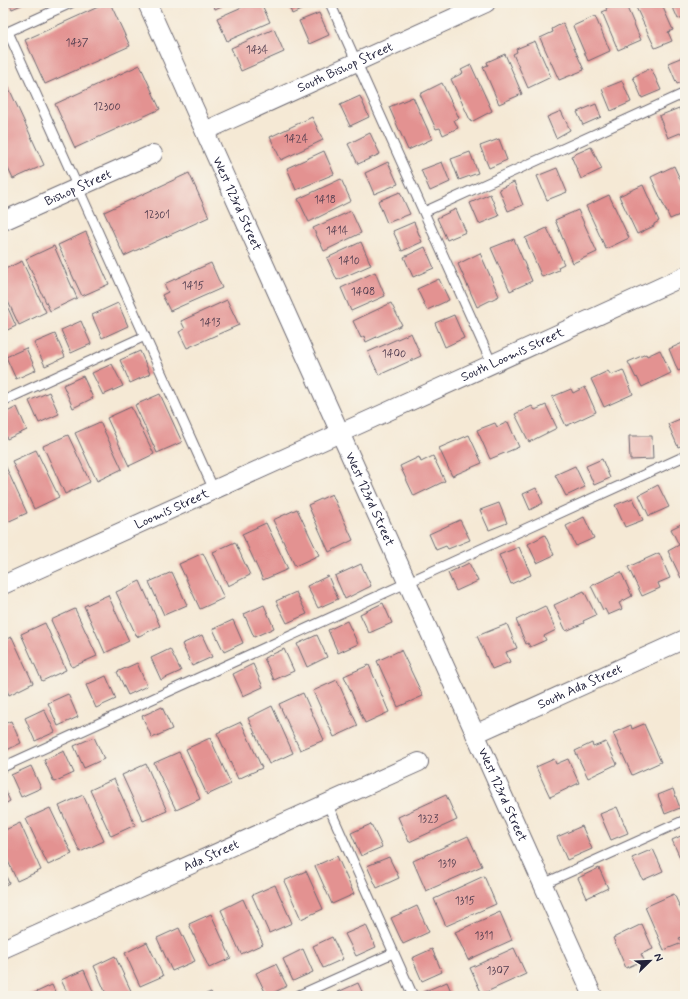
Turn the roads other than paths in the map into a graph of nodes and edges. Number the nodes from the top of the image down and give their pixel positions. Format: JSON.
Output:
{"nodes":[{"id":1,"x":71,"y":3,"type":"edge"},
{"id":2,"x":147,"y":3,"type":"edge"},
{"id":3,"x":330,"y":3,"type":"edge"},
{"id":4,"x":486,"y":3,"type":"edge"},
{"id":5,"x":5,"y":33,"type":"edge"},
{"id":6,"x":356,"y":62,"type":"junction"},
{"id":7,"x":685,"y":93,"type":"edge"},
{"id":8,"x":205,"y":131,"type":"junction"},
{"id":9,"x":153,"y":154,"type":"dead end"},
{"id":10,"x":78,"y":188,"type":"junction"},
{"id":11,"x":424,"y":212,"type":"junction"},
{"id":12,"x":3,"y":221,"type":"edge"},
{"id":13,"x":685,"y":276,"type":"edge"},
{"id":14,"x":145,"y":336,"type":"junction"},
{"id":15,"x":492,"y":364,"type":"junction"},
{"id":16,"x":3,"y":401,"type":"edge"},
{"id":17,"x":340,"y":433,"type":"junction"},
{"id":18,"x":685,"y":456,"type":"edge"},
{"id":19,"x":214,"y":490,"type":"junction"},
{"id":20,"x":407,"y":582,"type":"junction"},
{"id":21,"x":3,"y":585,"type":"edge"},
{"id":22,"x":685,"y":639,"type":"edge"},
{"id":23,"x":475,"y":734,"type":"junction"},
{"id":24,"x":419,"y":762,"type":"dead end"},
{"id":25,"x":3,"y":767,"type":"edge"},
{"id":26,"x":327,"y":803,"type":"junction"},
{"id":27,"x":685,"y":820,"type":"edge"},
{"id":28,"x":543,"y":884,"type":"junction"},
{"id":29,"x":3,"y":949,"type":"edge"},
{"id":30,"x":394,"y":952,"type":"junction"},
{"id":31,"x":297,"y":996,"type":"edge"},
{"id":32,"x":413,"y":996,"type":"edge"},
{"id":33,"x":593,"y":996,"type":"edge"}],
"edges":[{"from":1,"to":5,"type":"lane"},
{"from":2,"to":8,"type":"street","name":"West 123rd Street"},
{"from":3,"to":6,"type":"lane"},
{"from":4,"to":6,"type":"street","name":"South Bishop Street"},
{"from":5,"to":10,"type":"lane"},
{"from":6,"to":8,"type":"street","name":"South Bishop Street"},
{"from":6,"to":11,"type":"lane"},
{"from":7,"to":11,"type":"lane"},
{"from":8,"to":17,"type":"street","name":"West 123rd Street"},
{"from":9,"to":10,"type":"street","name":"Bishop Street"},
{"from":10,"to":12,"type":"street","name":"Bishop Street"},
{"from":10,"to":14,"type":"lane"},
{"from":11,"to":15,"type":"lane"},
{"from":13,"to":15,"type":"street","name":"South Loomis Street"},
{"from":14,"to":16,"type":"lane"},
{"from":14,"to":19,"type":"lane"},
{"from":15,"to":17,"type":"street","name":"South Loomis Street"},
{"from":17,"to":19,"type":"street","name":"Loomis Street"},
{"from":17,"to":20,"type":"street","name":"West 123rd Street"},
{"from":18,"to":20,"type":"lane"},
{"from":19,"to":21,"type":"street","name":"Loomis Street"},
{"from":20,"to":23,"type":"street","name":"West 123rd Street"},
{"from":20,"to":25,"type":"lane"},
{"from":22,"to":23,"type":"street","name":"South Ada Street"},
{"from":23,"to":28,"type":"street","name":"West 123rd Street"},
{"from":24,"to":26,"type":"street","name":"Ada Street"},
{"from":26,"to":29,"type":"street","name":"Ada Street"},
{"from":26,"to":30,"type":"lane"},
{"from":27,"to":28,"type":"lane"},
{"from":28,"to":33,"type":"street","name":"West 123rd Street"},
{"from":30,"to":31,"type":"lane"},
{"from":30,"to":32,"type":"lane"}]}
